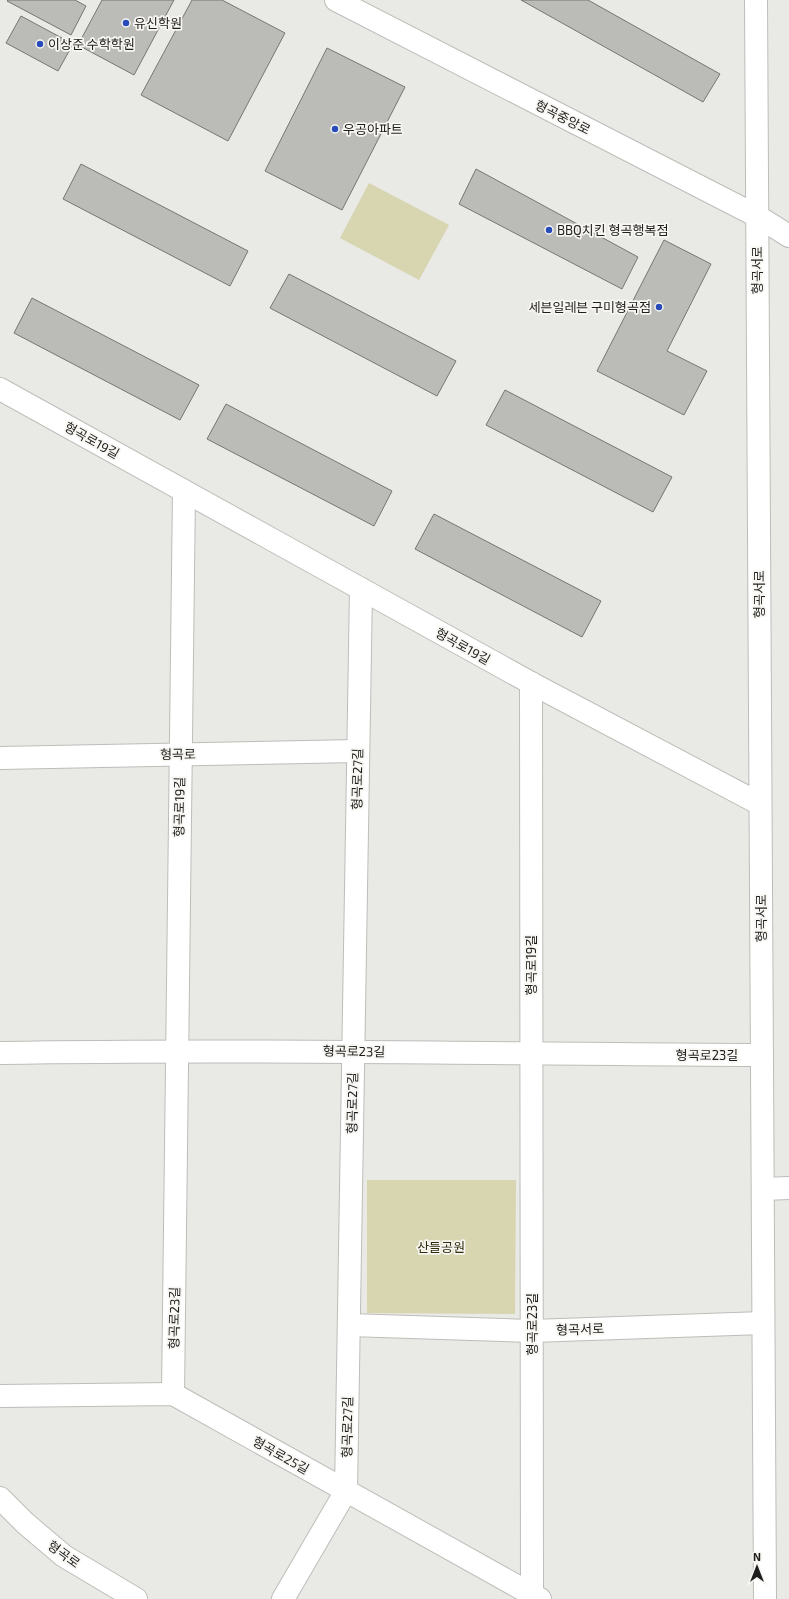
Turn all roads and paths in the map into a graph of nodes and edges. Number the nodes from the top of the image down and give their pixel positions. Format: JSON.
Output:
{"nodes":[{"id":1,"x":336,"y":0,"type":"edge"},
{"id":2,"x":756,"y":0,"type":"edge"},
{"id":3,"x":757,"y":216,"type":"junction"},
{"id":4,"x":789,"y":236,"type":"edge"},
{"id":5,"x":0,"y":389,"type":"edge"},
{"id":6,"x":184,"y":491,"type":"junction"},
{"id":7,"x":361,"y":589,"type":"junction"},
{"id":8,"x":531,"y":683,"type":"junction"},
{"id":9,"x":357,"y":751,"type":"junction"},
{"id":10,"x":180,"y":754,"type":"junction"},
{"id":11,"x":0,"y":758,"type":"edge"},
{"id":12,"x":760,"y":804,"type":"junction"},
{"id":13,"x":177,"y":1050,"type":"junction"},
{"id":14,"x":353,"y":1050,"type":"junction"},
{"id":15,"x":0,"y":1053,"type":"edge"},
{"id":16,"x":532,"y":1054,"type":"junction"},
{"id":17,"x":762,"y":1055,"type":"junction"},
{"id":18,"x":762,"y":1188,"type":"junction"},
{"id":19,"x":789,"y":1188,"type":"edge"},
{"id":20,"x":763,"y":1323,"type":"junction"},
{"id":21,"x":349,"y":1325,"type":"junction"},
{"id":22,"x":532,"y":1331,"type":"junction"},
{"id":23,"x":173,"y":1394,"type":"junction"},
{"id":24,"x":0,"y":1396,"type":"edge"},
{"id":25,"x":346,"y":1491,"type":"junction"},
{"id":26,"x":0,"y":1498,"type":"edge"},
{"id":27,"x":536,"y":1597,"type":"edge"},
{"id":28,"x":136,"y":1599,"type":"edge"},
{"id":29,"x":283,"y":1599,"type":"edge"},
{"id":30,"x":765,"y":1599,"type":"edge"}],
"edges":[{"from":1,"to":3,"type":"street","name":"형곡중앙로"},
{"from":2,"to":3,"type":"street","name":"형곡서로"},
{"from":3,"to":4,"type":"street","name":"형곡중앙로"},
{"from":3,"to":12,"type":"street","name":"형곡서로"},
{"from":5,"to":6,"type":"street","name":"형곡로19길"},
{"from":6,"to":7,"type":"street","name":"형곡로19길"},
{"from":6,"to":10,"type":"street","name":"형곡로19길"},
{"from":7,"to":8,"type":"street","name":"형곡로19길"},
{"from":7,"to":9,"type":"street","name":"형곡로27길"},
{"from":8,"to":12,"type":"street","name":"형곡로19길"},
{"from":8,"to":16,"type":"street","name":"형곡로19길"},
{"from":9,"to":10,"type":"street","name":"형곡로"},
{"from":9,"to":14,"type":"street","name":"형곡로27길"},
{"from":10,"to":11,"type":"street","name":"형곡로"},
{"from":10,"to":13,"type":"street","name":"형곡로19길"},
{"from":12,"to":17,"type":"street","name":"형곡서로"},
{"from":13,"to":14,"type":"street","name":"형곡로23길"},
{"from":13,"to":15,"type":"street","name":"형곡로23길"},
{"from":13,"to":23,"type":"street","name":"형곡로23길"},
{"from":14,"to":16,"type":"street","name":"형곡로23길"},
{"from":14,"to":21,"type":"street","name":"형곡로27길"},
{"from":16,"to":17,"type":"street","name":"형곡로23길"},
{"from":16,"to":22,"type":"street","name":"형곡로23길"},
{"from":17,"to":18,"type":"street","name":"형곡서로"},
{"from":18,"to":19,"type":"street"},
{"from":18,"to":20,"type":"street","name":"형곡서로"},
{"from":20,"to":22,"type":"street","name":"형곡서로"},
{"from":20,"to":30,"type":"street","name":"형곡서로"},
{"from":21,"to":22,"type":"street","name":"형곡서로"},
{"from":21,"to":25,"type":"street","name":"형곡로27길"},
{"from":22,"to":27,"type":"street","name":"형곡로23길"},
{"from":23,"to":24,"type":"street","name":"형곡로25길"},
{"from":23,"to":25,"type":"street","name":"형곡로25길"},
{"from":25,"to":27,"type":"street","name":"형곡로25길"},
{"from":25,"to":29,"type":"street","name":"형곡로27길"},
{"from":26,"to":28,"type":"street","name":"형곡로"}]}
